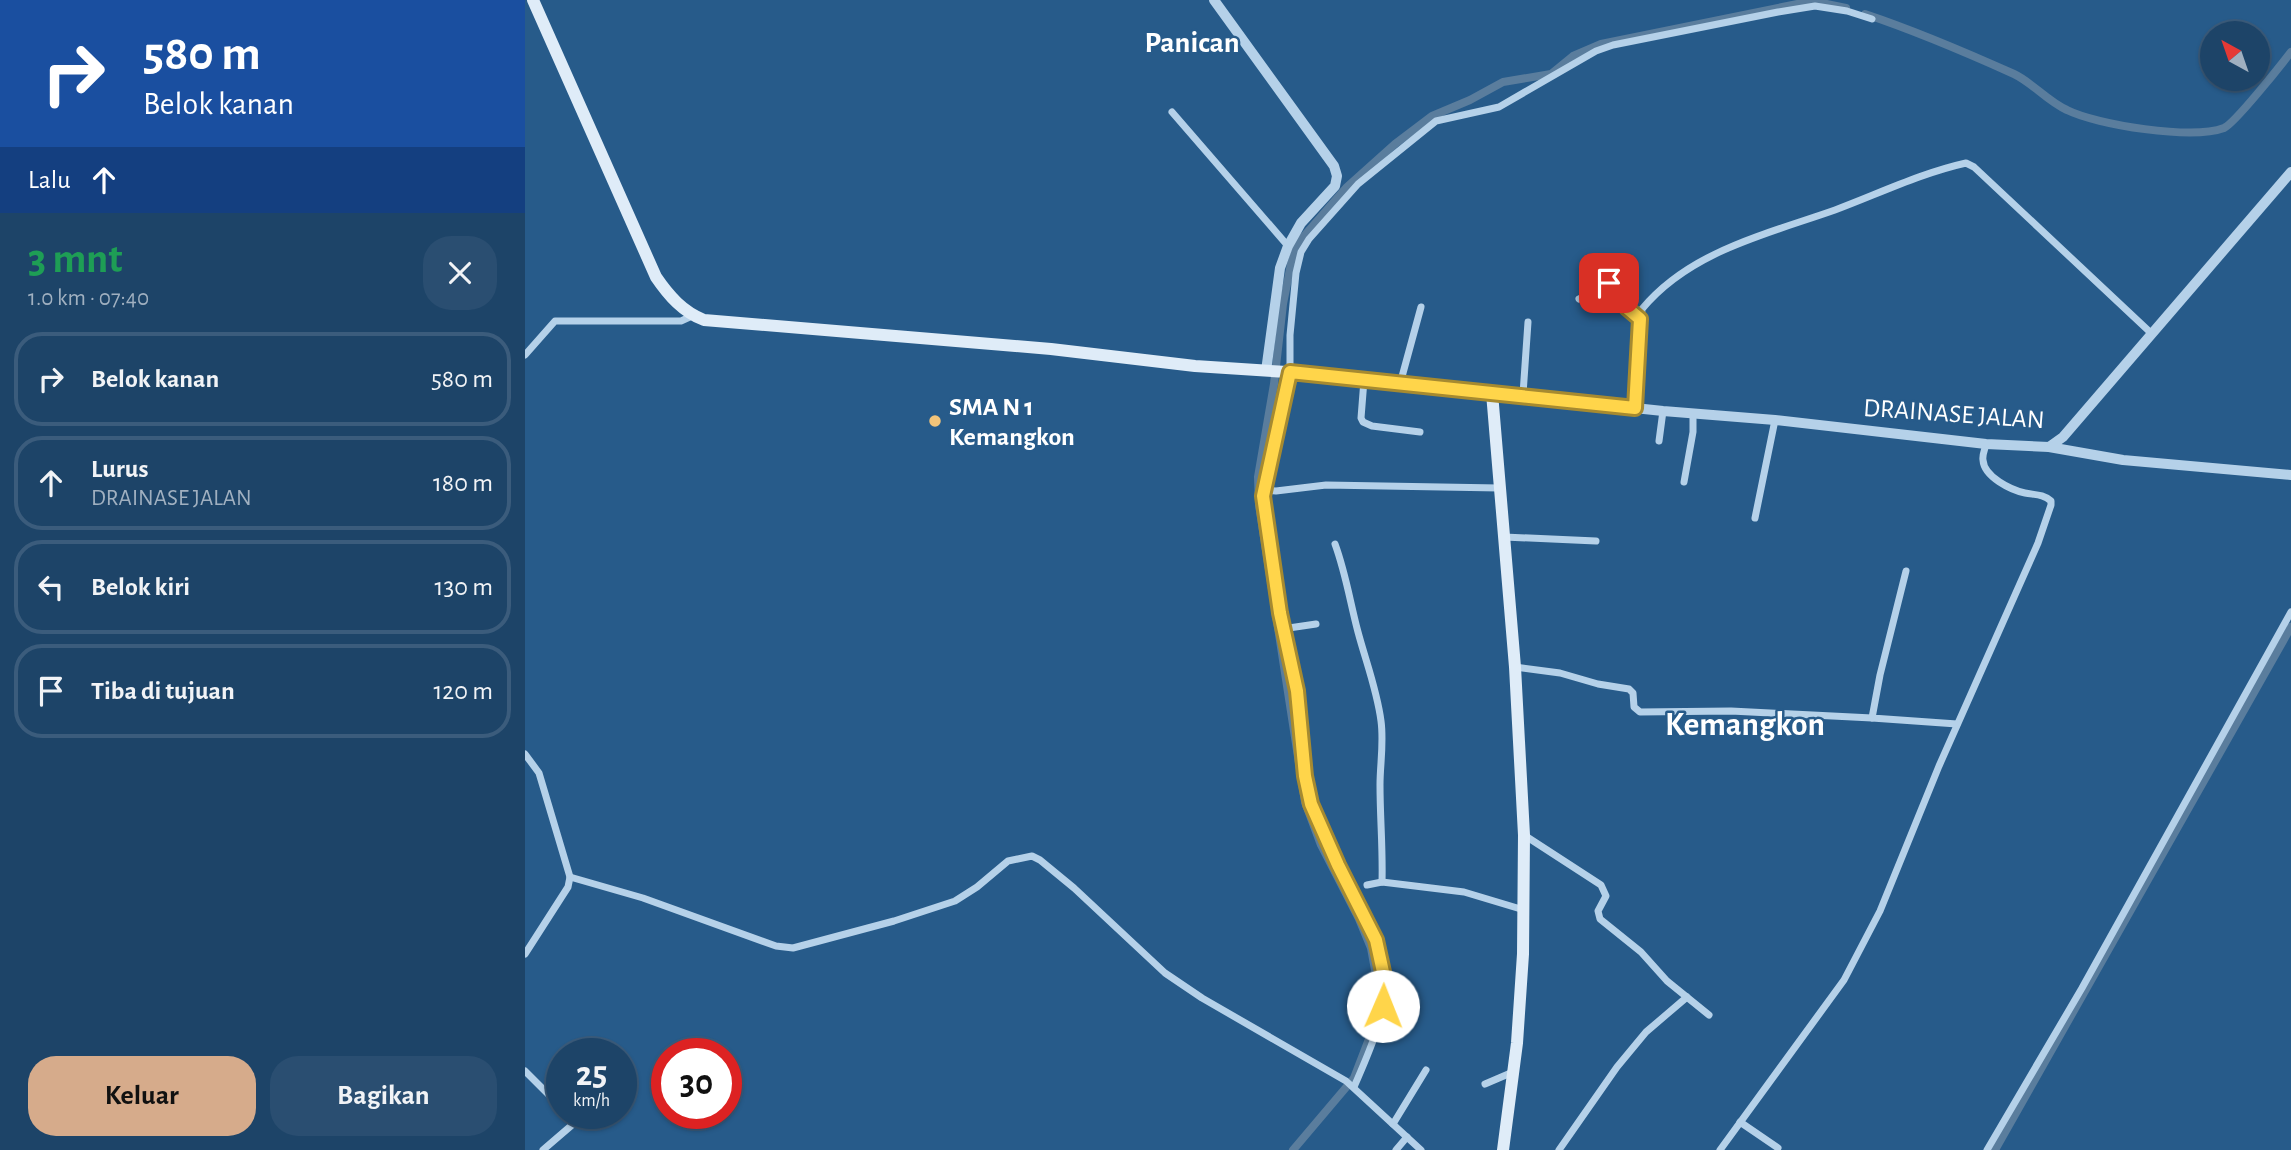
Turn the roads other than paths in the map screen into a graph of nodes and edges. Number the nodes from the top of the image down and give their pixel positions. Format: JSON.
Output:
{"nodes":[{"id":1,"x":533,"y":0,"type":"edge"},
{"id":2,"x":1214,"y":0,"type":"edge"},
{"id":3,"x":1872,"y":19,"type":"dead end"},
{"id":4,"x":1172,"y":112,"type":"dead end"},
{"id":5,"x":2291,"y":172,"type":"edge"},
{"id":6,"x":1288,"y":246,"type":"junction"},
{"id":7,"x":1579,"y":299,"type":"dead end"},
{"id":8,"x":1420,"y":307,"type":"dead end"},
{"id":9,"x":692,"y":316,"type":"junction"},
{"id":10,"x":1640,"y":319,"type":"junction"},
{"id":11,"x":1528,"y":322,"type":"dead end"},
{"id":12,"x":2151,"y":333,"type":"junction"},
{"id":13,"x":525,"y":355,"type":"edge"},
{"id":14,"x":1266,"y":371,"type":"junction"},
{"id":15,"x":1288,"y":372,"type":"junction"},
{"id":16,"x":1364,"y":380,"type":"junction"},
{"id":17,"x":1400,"y":384,"type":"junction"},
{"id":18,"x":1492,"y":393,"type":"junction"},
{"id":19,"x":1523,"y":394,"type":"junction"},
{"id":20,"x":1635,"y":408,"type":"junction"},
{"id":21,"x":1663,"y":411,"type":"junction"},
{"id":22,"x":1693,"y":414,"type":"junction"},
{"id":23,"x":1775,"y":420,"type":"junction"},
{"id":24,"x":1420,"y":432,"type":"dead end"},
{"id":25,"x":1660,"y":441,"type":"dead end"},
{"id":26,"x":1986,"y":444,"type":"junction"},
{"id":27,"x":2049,"y":447,"type":"junction"},
{"id":28,"x":2291,"y":475,"type":"edge"},
{"id":29,"x":1684,"y":482,"type":"dead end"},
{"id":30,"x":1499,"y":488,"type":"junction"},
{"id":31,"x":1266,"y":490,"type":"junction"},
{"id":32,"x":1755,"y":518,"type":"dead end"},
{"id":33,"x":1504,"y":537,"type":"junction"},
{"id":34,"x":1596,"y":541,"type":"dead end"},
{"id":35,"x":1335,"y":544,"type":"dead end"},
{"id":36,"x":1906,"y":571,"type":"dead end"},
{"id":37,"x":2291,"y":612,"type":"edge"},
{"id":38,"x":1316,"y":624,"type":"dead end"},
{"id":39,"x":1282,"y":629,"type":"junction"},
{"id":40,"x":1515,"y":667,"type":"junction"},
{"id":41,"x":1873,"y":718,"type":"junction"},
{"id":42,"x":1957,"y":724,"type":"junction"},
{"id":43,"x":525,"y":754,"type":"edge"},
{"id":44,"x":1524,"y":835,"type":"junction"},
{"id":45,"x":570,"y":877,"type":"junction"},
{"id":46,"x":1382,"y":882,"type":"junction"},
{"id":47,"x":1367,"y":885,"type":"dead end"},
{"id":48,"x":1524,"y":910,"type":"junction"},
{"id":49,"x":525,"y":954,"type":"edge"},
{"id":50,"x":1687,"y":997,"type":"junction"},
{"id":51,"x":1709,"y":1015,"type":"dead end"},
{"id":52,"x":1426,"y":1070,"type":"dead end"},
{"id":53,"x":525,"y":1071,"type":"edge"},
{"id":54,"x":1514,"y":1072,"type":"junction"},
{"id":55,"x":1485,"y":1084,"type":"dead end"},
{"id":56,"x":1351,"y":1085,"type":"junction"},
{"id":57,"x":546,"y":1092,"type":"edge"},
{"id":58,"x":1740,"y":1122,"type":"junction"},
{"id":59,"x":1393,"y":1124,"type":"junction"},
{"id":60,"x":567,"y":1129,"type":"edge"},
{"id":61,"x":1408,"y":1137,"type":"junction"},
{"id":62,"x":1778,"y":1148,"type":"dead end"},
{"id":63,"x":543,"y":1150,"type":"edge"},
{"id":64,"x":1396,"y":1150,"type":"edge"},
{"id":65,"x":1421,"y":1150,"type":"edge"},
{"id":66,"x":1503,"y":1150,"type":"edge"},
{"id":67,"x":1559,"y":1150,"type":"edge"},
{"id":68,"x":1720,"y":1150,"type":"edge"},
{"id":69,"x":1987,"y":1150,"type":"edge"}],
"edges":[{"from":1,"to":9,"type":"main road"},
{"from":2,"to":6,"type":"street"},
{"from":3,"to":15,"type":"street"},
{"from":4,"to":6,"type":"street"},
{"from":5,"to":12,"type":"street","name":"DRAINASE JALAN"},
{"from":6,"to":14,"type":"street"},
{"from":7,"to":10,"type":"street"},
{"from":8,"to":17,"type":"street"},
{"from":9,"to":13,"type":"street"},
{"from":9,"to":14,"type":"main road"},
{"from":10,"to":12,"type":"street"},
{"from":10,"to":20,"type":"street"},
{"from":11,"to":19,"type":"street"},
{"from":12,"to":27,"type":"street","name":"DRAINASE JALAN"},
{"from":14,"to":15,"type":"main road"},
{"from":15,"to":16,"type":"main road"},
{"from":15,"to":31,"type":"street"},
{"from":16,"to":17,"type":"main road"},
{"from":16,"to":24,"type":"street"},
{"from":17,"to":18,"type":"main road"},
{"from":18,"to":19,"type":"street","name":"DRAINASE JALAN"},
{"from":18,"to":30,"type":"main road"},
{"from":19,"to":20,"type":"street","name":"DRAINASE JALAN"},
{"from":20,"to":21,"type":"street","name":"DRAINASE JALAN"},
{"from":21,"to":22,"type":"street","name":"DRAINASE JALAN"},
{"from":21,"to":25,"type":"street"},
{"from":22,"to":23,"type":"street","name":"DRAINASE JALAN"},
{"from":22,"to":29,"type":"street"},
{"from":23,"to":26,"type":"street","name":"DRAINASE JALAN"},
{"from":23,"to":32,"type":"street"},
{"from":26,"to":27,"type":"street","name":"DRAINASE JALAN"},
{"from":26,"to":42,"type":"street"},
{"from":27,"to":28,"type":"street"},
{"from":30,"to":31,"type":"street"},
{"from":30,"to":33,"type":"main road"},
{"from":31,"to":39,"type":"street"},
{"from":33,"to":34,"type":"street"},
{"from":33,"to":40,"type":"main road"},
{"from":35,"to":46,"type":"street"},
{"from":36,"to":41,"type":"street"},
{"from":37,"to":69,"type":"street"},
{"from":38,"to":39,"type":"street"},
{"from":39,"to":56,"type":"street"},
{"from":40,"to":41,"type":"street"},
{"from":40,"to":44,"type":"main road"},
{"from":41,"to":42,"type":"street"},
{"from":42,"to":58,"type":"street"},
{"from":43,"to":45,"type":"street"},
{"from":44,"to":48,"type":"main road"},
{"from":44,"to":50,"type":"street"},
{"from":45,"to":49,"type":"street"},
{"from":45,"to":56,"type":"street"},
{"from":46,"to":47,"type":"street"},
{"from":46,"to":48,"type":"street"},
{"from":48,"to":54,"type":"main road"},
{"from":50,"to":51,"type":"street"},
{"from":50,"to":67,"type":"street"},
{"from":52,"to":59,"type":"street"},
{"from":53,"to":57,"type":"street"},
{"from":54,"to":55,"type":"street"},
{"from":54,"to":66,"type":"main road"},
{"from":56,"to":59,"type":"street"},
{"from":58,"to":62,"type":"street"},
{"from":58,"to":68,"type":"street"},
{"from":59,"to":61,"type":"street"},
{"from":60,"to":63,"type":"street"},
{"from":61,"to":64,"type":"street"},
{"from":61,"to":65,"type":"street"}]}
